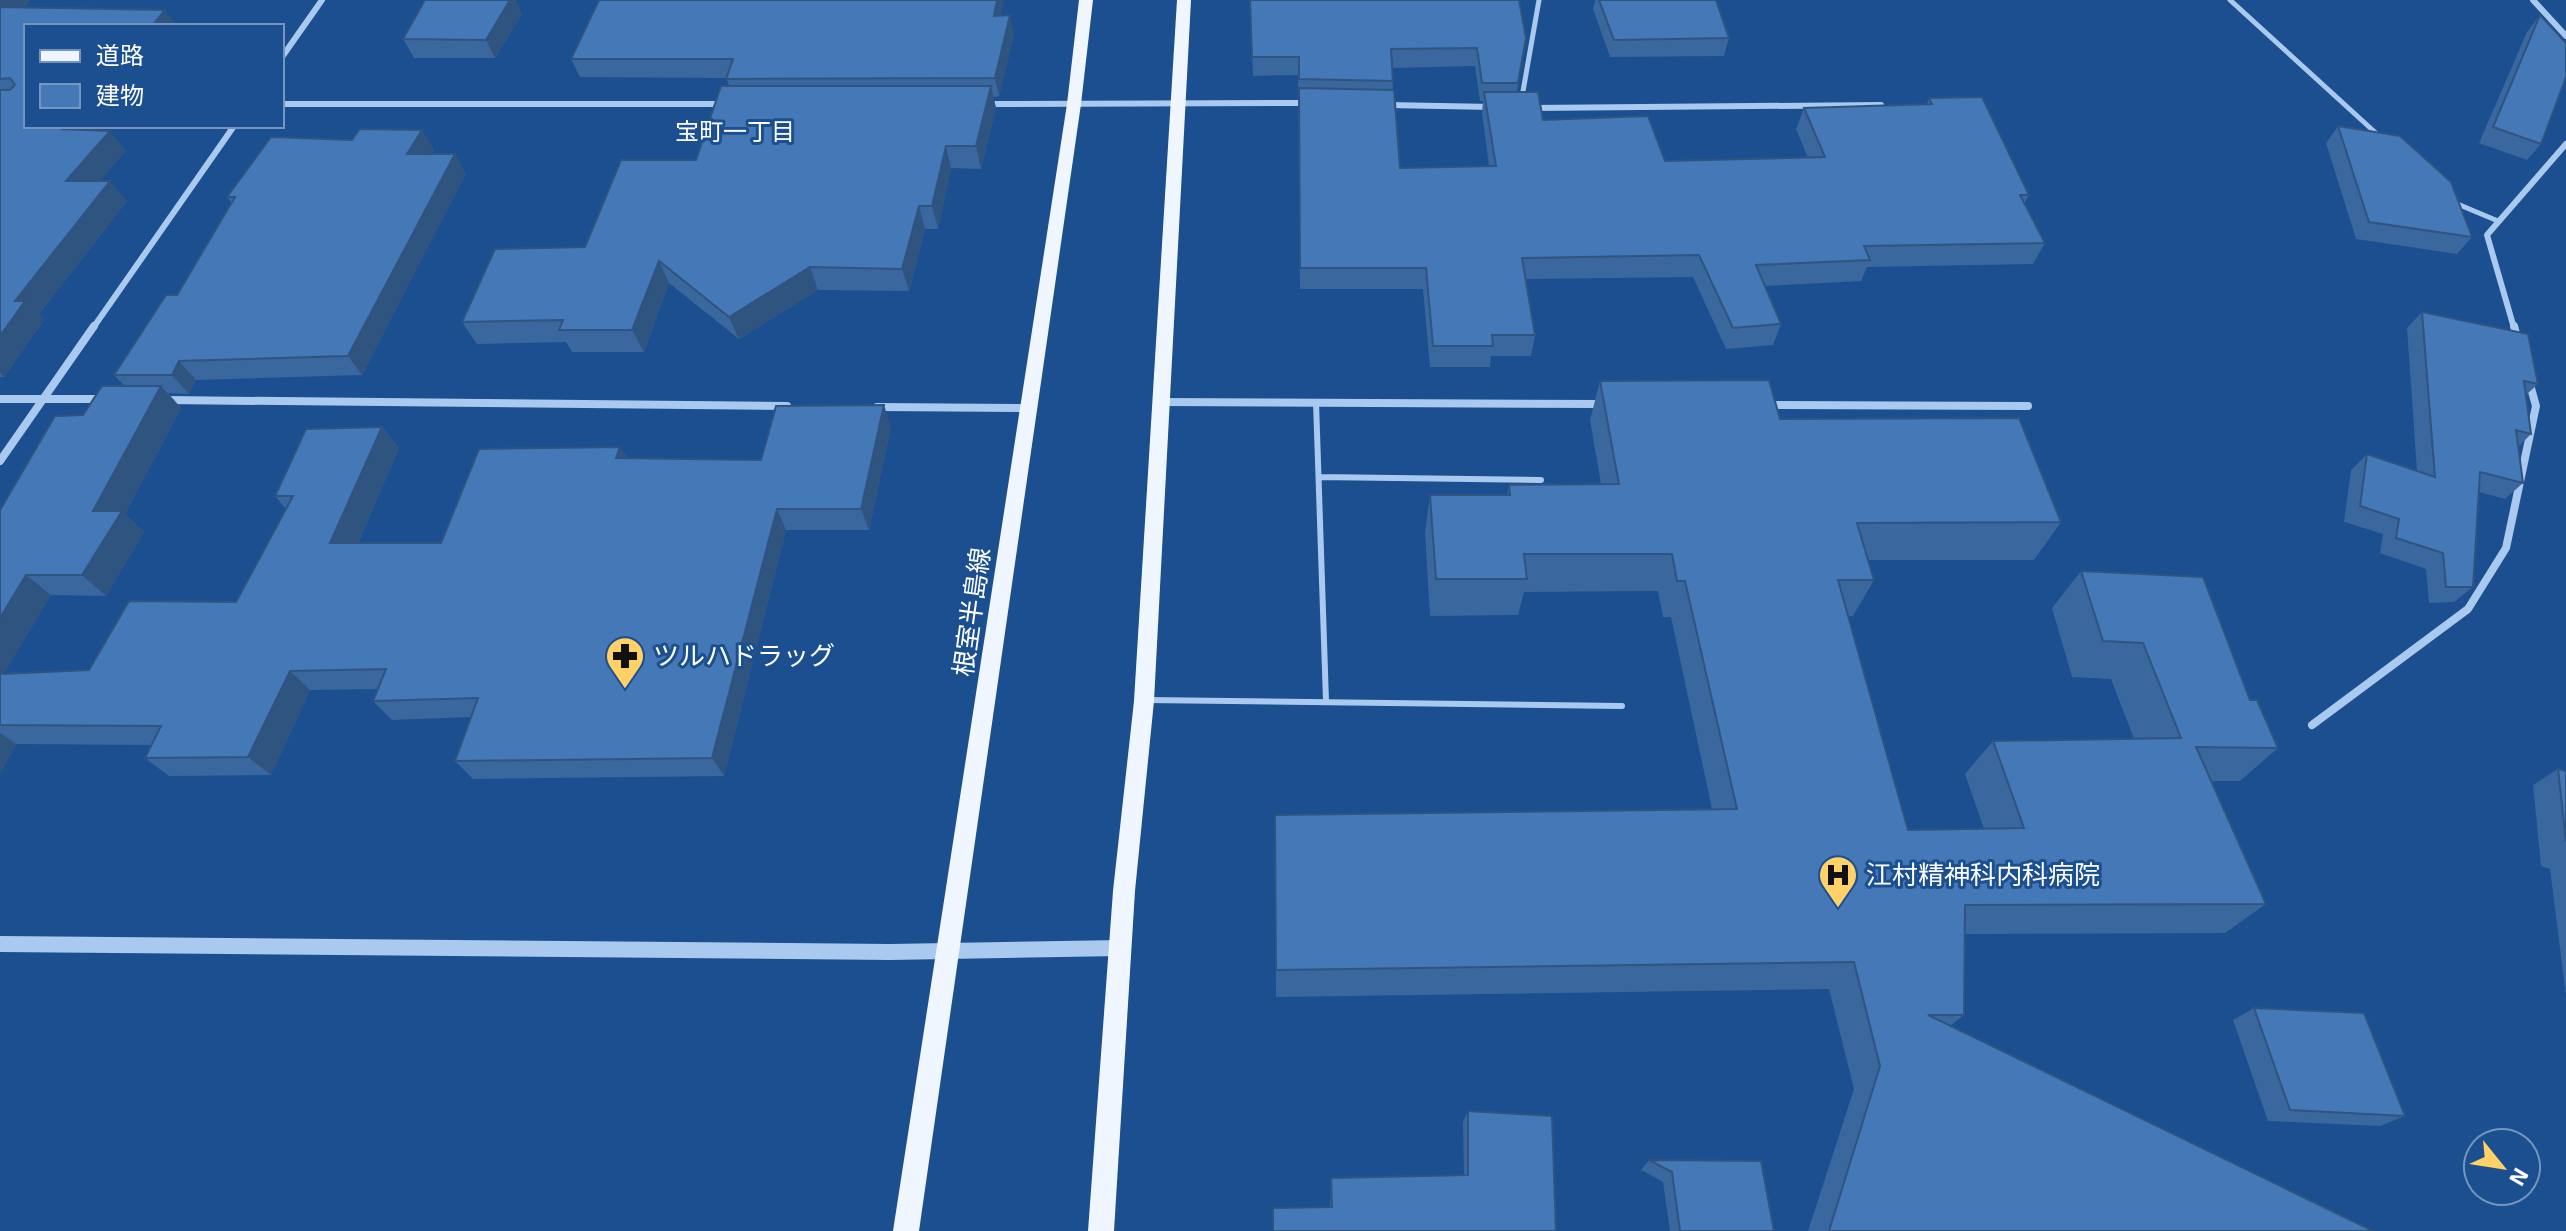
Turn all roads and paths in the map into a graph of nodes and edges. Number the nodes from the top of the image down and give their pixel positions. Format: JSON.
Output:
{"nodes":[{"id":1,"x":322,"y":0,"type":"edge"},
{"id":2,"x":1086,"y":0,"type":"edge"},
{"id":3,"x":1184,"y":0,"type":"edge"},
{"id":4,"x":1539,"y":0,"type":"edge"},
{"id":5,"x":2230,"y":0,"type":"edge"},
{"id":6,"x":2533,"y":0,"type":"edge"},
{"id":7,"x":2566,"y":36,"type":"edge"},
{"id":8,"x":284,"y":54,"type":"edge"},
{"id":9,"x":1178,"y":102,"type":"junction"},
{"id":10,"x":284,"y":104,"type":"edge"},
{"id":11,"x":730,"y":104,"type":"edge"},
{"id":12,"x":970,"y":104,"type":"edge"},
{"id":13,"x":1074,"y":104,"type":"junction"},
{"id":14,"x":1314,"y":104,"type":"edge"},
{"id":15,"x":1377,"y":105,"type":"edge"},
{"id":16,"x":1881,"y":105,"type":"edge"},
{"id":17,"x":1504,"y":108,"type":"edge"},
{"id":18,"x":1520,"y":108,"type":"joint"},
{"id":19,"x":233,"y":128,"type":"edge"},
{"id":20,"x":2387,"y":144,"type":"edge"},
{"id":21,"x":2566,"y":144,"type":"edge"},
{"id":22,"x":2444,"y":198,"type":"edge"},
{"id":23,"x":2498,"y":221,"type":"junction"},
{"id":24,"x":2520,"y":349,"type":"edge"},
{"id":25,"x":2528,"y":377,"type":"edge"},
{"id":26,"x":44,"y":398,"type":"junction"},
{"id":27,"x":0,"y":399,"type":"edge"},
{"id":28,"x":108,"y":399,"type":"edge"},
{"id":29,"x":155,"y":399,"type":"edge"},
{"id":30,"x":1162,"y":402,"type":"junction"},
{"id":31,"x":1316,"y":402,"type":"junction"},
{"id":32,"x":1614,"y":404,"type":"edge"},
{"id":33,"x":1757,"y":405,"type":"edge"},
{"id":34,"x":790,"y":406,"type":"edge"},
{"id":35,"x":2028,"y":406,"type":"dead end"},
{"id":36,"x":870,"y":407,"type":"edge"},
{"id":37,"x":1029,"y":408,"type":"junction"},
{"id":38,"x":0,"y":461,"type":"edge"},
{"id":39,"x":1319,"y":477,"type":"junction"},
{"id":40,"x":1541,"y":480,"type":"dead end"},
{"id":41,"x":1144,"y":701,"type":"junction"},
{"id":42,"x":1326,"y":701,"type":"junction"},
{"id":43,"x":1622,"y":706,"type":"dead end"},
{"id":44,"x":2312,"y":725,"type":"dead end"},
{"id":45,"x":0,"y":944,"type":"edge"},
{"id":46,"x":1121,"y":948,"type":"junction"},
{"id":47,"x":947,"y":951,"type":"junction"},
{"id":48,"x":906,"y":1231,"type":"edge"},
{"id":49,"x":1101,"y":1231,"type":"edge"}],
"edges":[{"from":1,"to":8,"type":"street"},
{"from":2,"to":13,"type":"main road","name":"根室半島線"},
{"from":3,"to":9,"type":"main road"},
{"from":4,"to":18,"type":"lane"},
{"from":5,"to":20,"type":"lane"},
{"from":6,"to":7,"type":"street"},
{"from":9,"to":13,"type":"street"},
{"from":9,"to":14,"type":"street"},
{"from":9,"to":30,"type":"main road"},
{"from":10,"to":11,"type":"street"},
{"from":12,"to":13,"type":"street"},
{"from":13,"to":37,"type":"main road","name":"根室半島線"},
{"from":15,"to":17,"type":"street"},
{"from":16,"to":18,"type":"street"},
{"from":19,"to":26,"type":"street"},
{"from":21,"to":23,"type":"street"},
{"from":22,"to":23,"type":"lane"},
{"from":23,"to":24,"type":"street"},
{"from":25,"to":44,"type":"street"},
{"from":26,"to":27,"type":"street"},
{"from":26,"to":28,"type":"street"},
{"from":26,"to":38,"type":"street"},
{"from":29,"to":34,"type":"street"},
{"from":30,"to":31,"type":"street"},
{"from":30,"to":41,"type":"main road"},
{"from":31,"to":32,"type":"street"},
{"from":31,"to":39,"type":"lane"},
{"from":33,"to":35,"type":"street"},
{"from":36,"to":37,"type":"street"},
{"from":37,"to":47,"type":"main road","name":"根室半島線"},
{"from":39,"to":40,"type":"lane"},
{"from":39,"to":42,"type":"lane"},
{"from":41,"to":42,"type":"lane"},
{"from":41,"to":46,"type":"main road"},
{"from":42,"to":43,"type":"lane"},
{"from":45,"to":47,"type":"street"},
{"from":46,"to":47,"type":"street"},
{"from":46,"to":49,"type":"main road"},
{"from":47,"to":48,"type":"main road","name":"根室半島線"}]}
